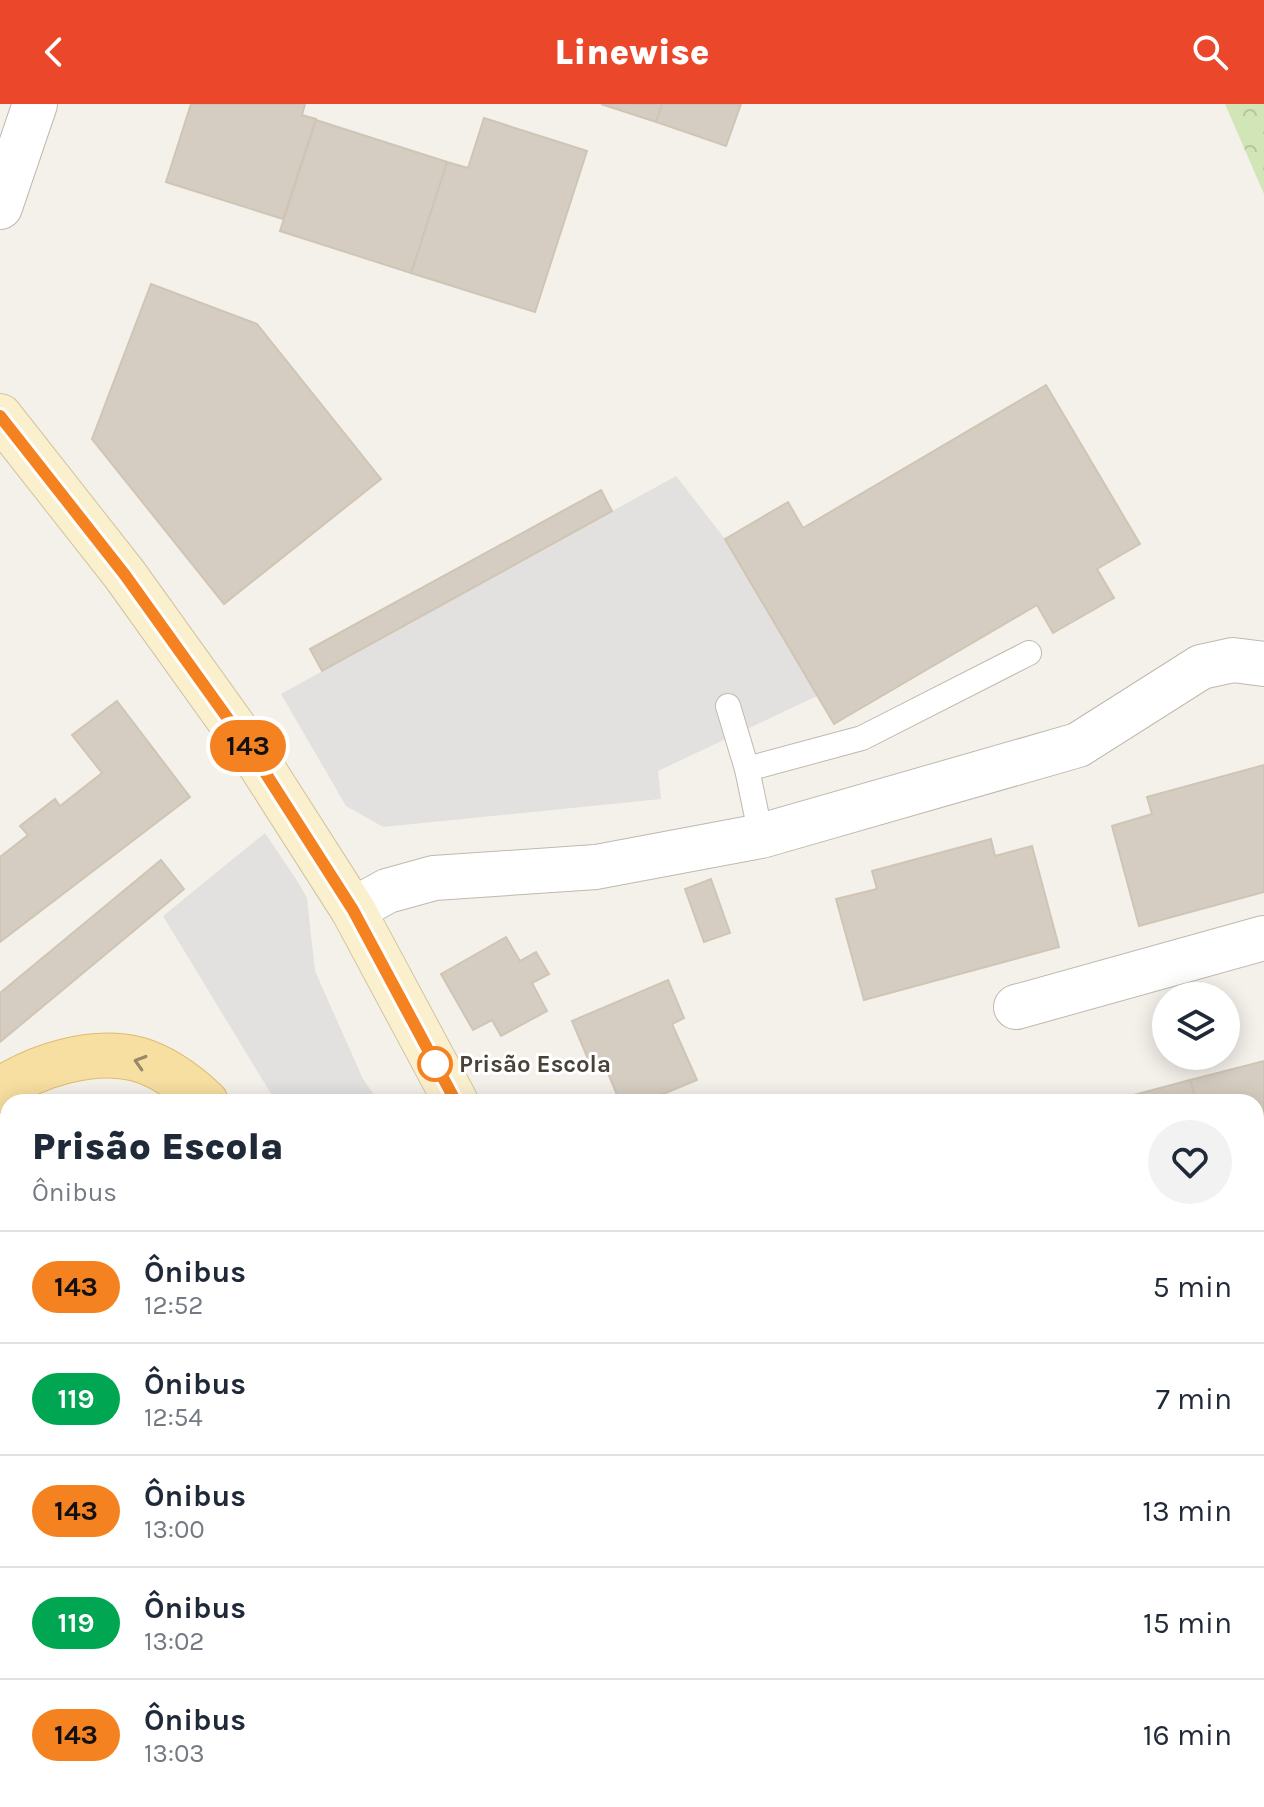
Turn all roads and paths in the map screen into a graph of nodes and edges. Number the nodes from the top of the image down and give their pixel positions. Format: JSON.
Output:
{"nodes":[{"id":1,"x":35,"y":104,"type":"edge"},
{"id":2,"x":0,"y":207,"type":"edge"},
{"id":3,"x":0,"y":416,"type":"edge"},
{"id":4,"x":1029,"y":653,"type":"dead end"},
{"id":5,"x":1264,"y":664,"type":"edge"},
{"id":6,"x":728,"y":706,"type":"dead end"},
{"id":7,"x":747,"y":769,"type":"junction"},
{"id":8,"x":761,"y":836,"type":"junction"},
{"id":9,"x":353,"y":910,"type":"junction"},
{"id":10,"x":1264,"y":938,"type":"edge"},
{"id":11,"x":1016,"y":1007,"type":"dead end"},
{"id":12,"x":0,"y":1090,"type":"edge"},
{"id":13,"x":196,"y":1094,"type":"edge"},
{"id":14,"x":452,"y":1094,"type":"edge"}],
"edges":[{"from":1,"to":2,"type":"street"},
{"from":3,"to":9,"type":"main road"},
{"from":4,"to":7,"type":"lane"},
{"from":5,"to":8,"type":"street"},
{"from":6,"to":7,"type":"lane"},
{"from":7,"to":8,"type":"lane"},
{"from":8,"to":9,"type":"street"},
{"from":9,"to":14,"type":"main road"},
{"from":10,"to":11,"type":"street"},
{"from":13,"to":12,"type":"main road","one_way":true}]}
